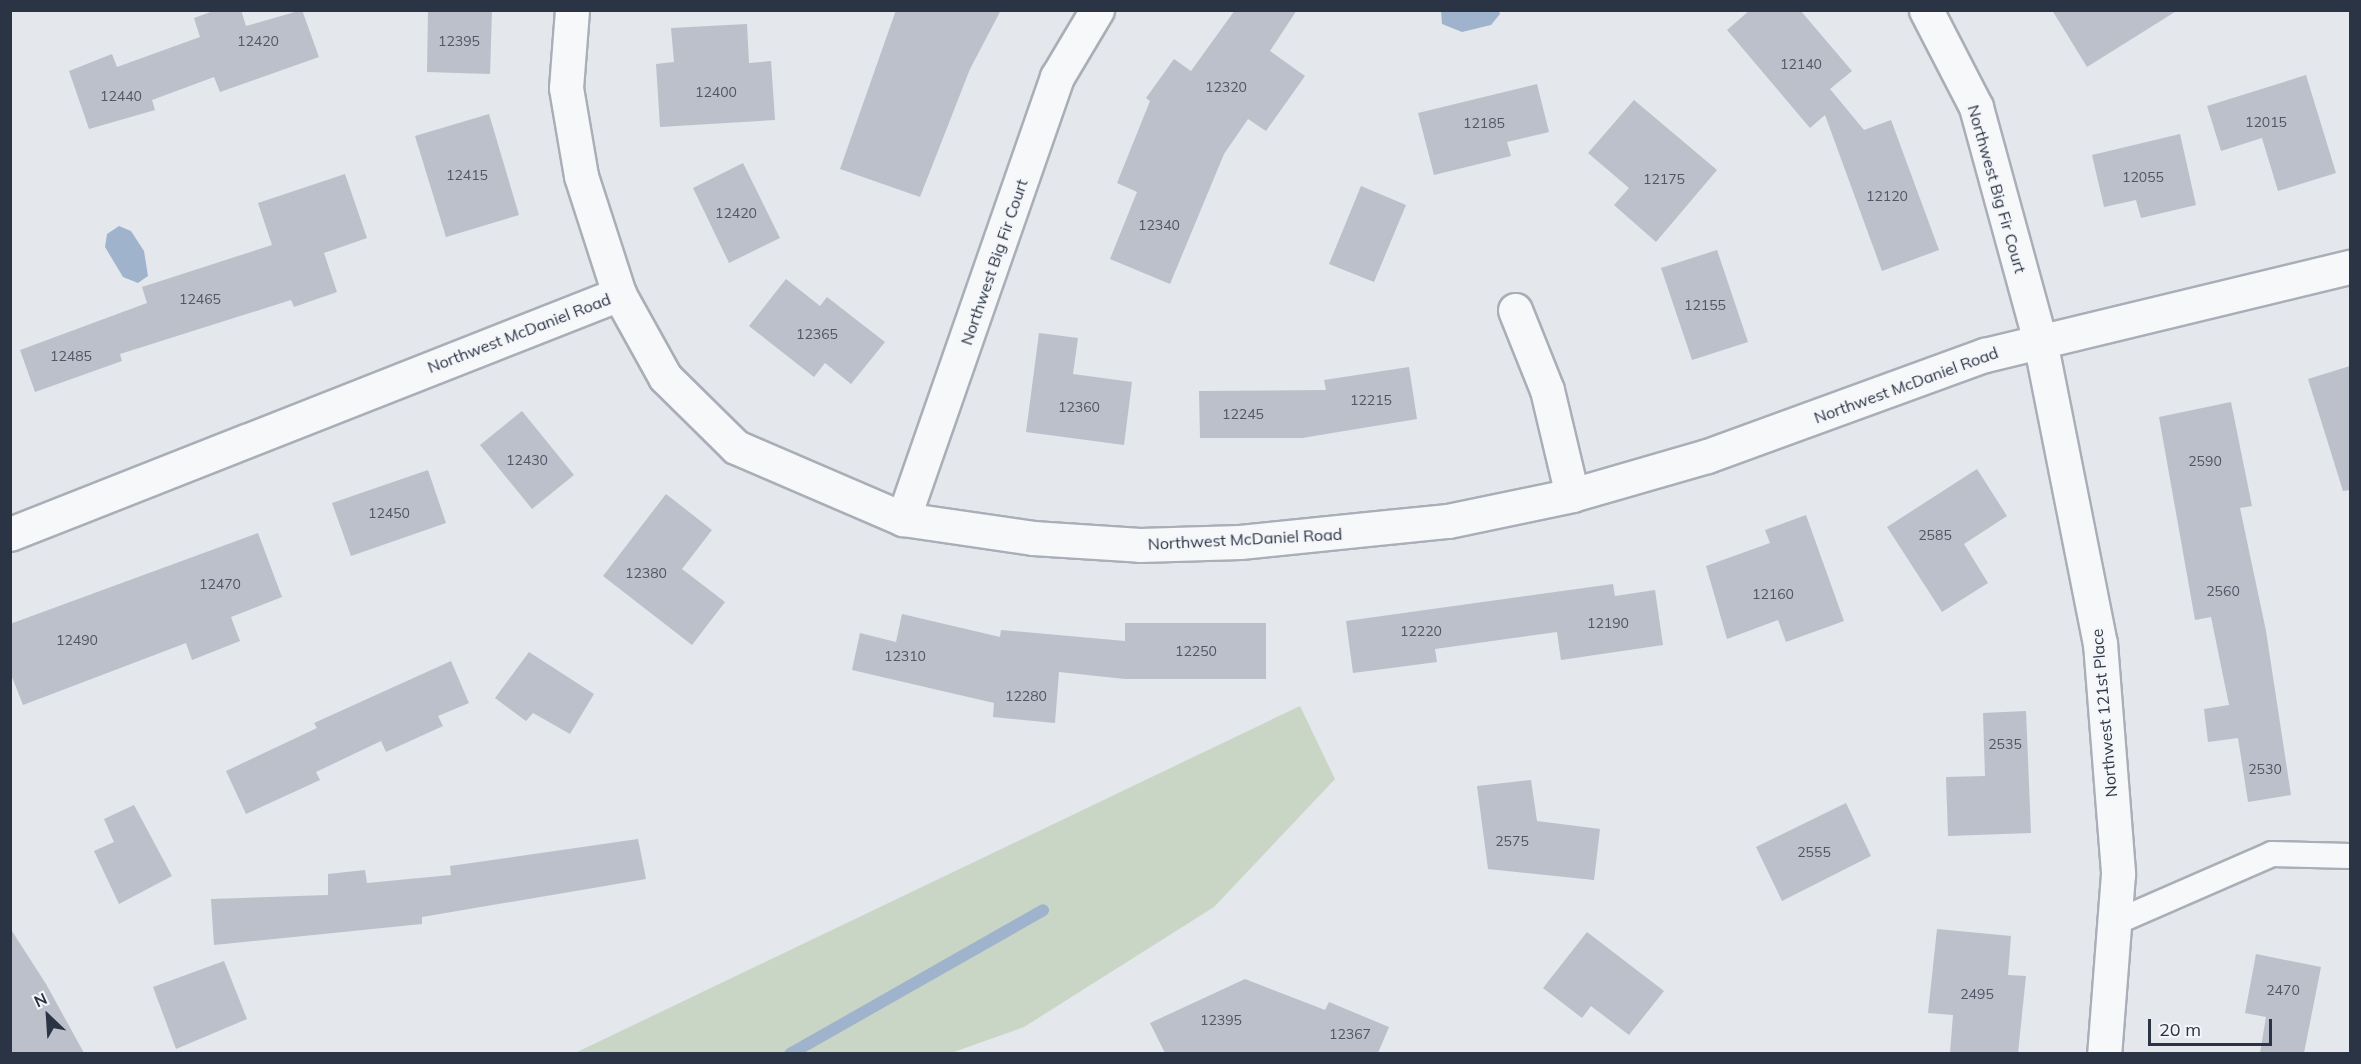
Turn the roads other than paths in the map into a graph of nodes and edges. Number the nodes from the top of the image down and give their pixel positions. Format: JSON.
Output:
{"nodes":[{"id":1,"x":572,"y":10,"type":"edge"},
{"id":2,"x":1097,"y":10,"type":"edge"},
{"id":3,"x":1926,"y":10,"type":"edge"},
{"id":4,"x":2350,"y":267,"type":"edge"},
{"id":5,"x":619,"y":294,"type":"junction"},
{"id":6,"x":1515,"y":310,"type":"dead end"},
{"id":7,"x":2040,"y":341,"type":"junction"},
{"id":8,"x":1572,"y":495,"type":"junction"},
{"id":9,"x":903,"y":519,"type":"junction"},
{"id":10,"x":10,"y":534,"type":"edge"},
{"id":11,"x":2350,"y":856,"type":"edge"},
{"id":12,"x":2114,"y":923,"type":"junction"},
{"id":13,"x":2104,"y":1053,"type":"edge"}],
"edges":[{"from":1,"to":5,"type":"street"},
{"from":2,"to":9,"type":"street","name":"Northwest Big Fir Court"},
{"from":3,"to":7,"type":"street","name":"Northwest Big Fir Court"},
{"from":4,"to":7,"type":"street","name":"Northwest McDaniel Road"},
{"from":5,"to":9,"type":"street","name":"Northwest McDaniel Road"},
{"from":5,"to":10,"type":"street","name":"Northwest McDaniel Road"},
{"from":6,"to":8,"type":"street"},
{"from":7,"to":8,"type":"street","name":"Northwest McDaniel Road"},
{"from":7,"to":12,"type":"street","name":"Northwest 121st Place"},
{"from":8,"to":9,"type":"street","name":"Northwest McDaniel Road"},
{"from":11,"to":12,"type":"lane"},
{"from":12,"to":13,"type":"street","name":"Northwest 121st Place"}]}
